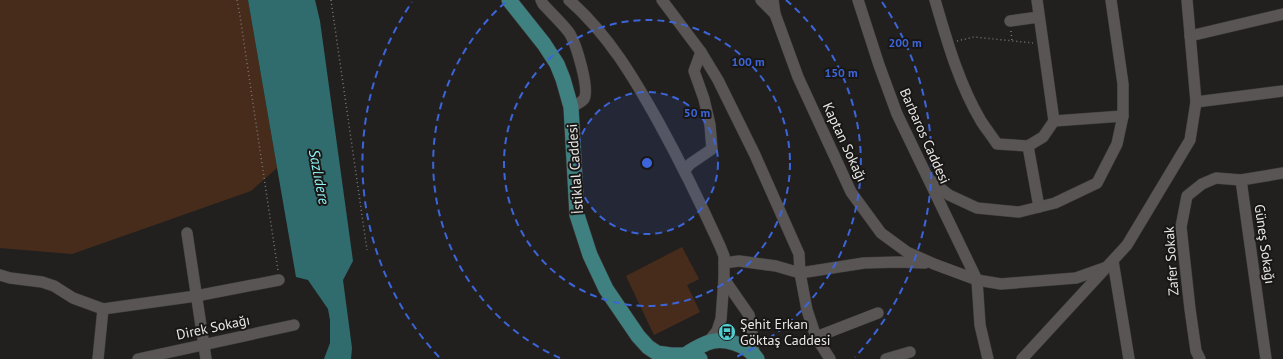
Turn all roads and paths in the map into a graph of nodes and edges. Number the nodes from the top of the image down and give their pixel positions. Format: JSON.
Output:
{"nodes":[{"id":1,"x":237,"y":0,"type":"edge"},
{"id":2,"x":331,"y":0,"type":"edge"},
{"id":3,"x":509,"y":0,"type":"edge"},
{"id":4,"x":541,"y":0,"type":"edge"},
{"id":5,"x":569,"y":0,"type":"edge"},
{"id":6,"x":662,"y":0,"type":"edge"},
{"id":7,"x":762,"y":0,"type":"edge"},
{"id":8,"x":773,"y":0,"type":"edge"},
{"id":9,"x":858,"y":0,"type":"edge"},
{"id":10,"x":935,"y":0,"type":"edge"},
{"id":11,"x":1037,"y":0,"type":"edge"},
{"id":12,"x":1111,"y":0,"type":"edge"},
{"id":13,"x":1188,"y":0,"type":"edge"},
{"id":14,"x":775,"y":14,"type":"junction"},
{"id":15,"x":1283,"y":14,"type":"edge"},
{"id":16,"x":1039,"y":17,"type":"junction"},
{"id":17,"x":1010,"y":21,"type":"dead end"},
{"id":18,"x":1190,"y":36,"type":"junction"},
{"id":19,"x":948,"y":43,"type":"junction"},
{"id":20,"x":1043,"y":44,"type":"junction"},
{"id":21,"x":701,"y":52,"type":"junction"},
{"id":22,"x":1283,"y":91,"type":"edge"},
{"id":23,"x":1196,"y":102,"type":"junction"},
{"id":24,"x":571,"y":107,"type":"junction"},
{"id":25,"x":1123,"y":116,"type":"junction"},
{"id":26,"x":1054,"y":121,"type":"junction"},
{"id":27,"x":1028,"y":146,"type":"junction"},
{"id":28,"x":685,"y":170,"type":"junction"},
{"id":29,"x":1283,"y":173,"type":"edge"},
{"id":30,"x":928,"y":178,"type":"junction"},
{"id":31,"x":1241,"y":180,"type":"junction"},
{"id":32,"x":1039,"y":207,"type":"junction"},
{"id":33,"x":187,"y":233,"type":"dead end"},
{"id":34,"x":367,"y":250,"type":"dead end"},
{"id":35,"x":724,"y":263,"type":"junction"},
{"id":36,"x":934,"y":264,"type":"junction"},
{"id":37,"x":1110,"y":264,"type":"junction"},
{"id":38,"x":800,"y":273,"type":"junction"},
{"id":39,"x":0,"y":275,"type":"edge"},
{"id":40,"x":724,"y":279,"type":"junction"},
{"id":41,"x":279,"y":280,"type":"joint"},
{"id":42,"x":977,"y":280,"type":"junction"},
{"id":43,"x":196,"y":296,"type":"junction"},
{"id":44,"x":103,"y":309,"type":"junction"},
{"id":45,"x":878,"y":312,"type":"dead end"},
{"id":46,"x":294,"y":325,"type":"dead end"},
{"id":47,"x":816,"y":337,"type":"junction"},
{"id":48,"x":708,"y":342,"type":"junction"},
{"id":49,"x":203,"y":344,"type":"junction"},
{"id":50,"x":910,"y":352,"type":"dead end"},
{"id":51,"x":652,"y":353,"type":"edge"},
{"id":52,"x":685,"y":355,"type":"junction"},
{"id":53,"x":755,"y":357,"type":"edge"},
{"id":54,"x":98,"y":359,"type":"edge"},
{"id":55,"x":138,"y":359,"type":"edge"},
{"id":56,"x":206,"y":359,"type":"edge"},
{"id":57,"x":700,"y":359,"type":"edge"},
{"id":58,"x":706,"y":359,"type":"edge"},
{"id":59,"x":830,"y":359,"type":"edge"},
{"id":60,"x":886,"y":359,"type":"edge"},
{"id":61,"x":988,"y":359,"type":"edge"},
{"id":62,"x":1022,"y":359,"type":"edge"},
{"id":63,"x":1129,"y":359,"type":"edge"},
{"id":64,"x":1200,"y":359,"type":"edge"},
{"id":65,"x":1266,"y":359,"type":"edge"}],
"edges":[{"from":1,"to":41,"type":"path"},
{"from":2,"to":34,"type":"path"},
{"from":3,"to":24,"type":"main road","name":"İstiklal Caddesi"},
{"from":4,"to":24,"type":"street"},
{"from":5,"to":28,"type":"street"},
{"from":6,"to":21,"type":"street"},
{"from":7,"to":14,"type":"street"},
{"from":8,"to":14,"type":"street","name":"Kaptan Sokağı"},
{"from":9,"to":30,"type":"street","name":"Barbaros Caddesi"},
{"from":10,"to":19,"type":"street"},
{"from":11,"to":16,"type":"street"},
{"from":12,"to":25,"type":"street"},
{"from":13,"to":18,"type":"street"},
{"from":14,"to":36,"type":"street","name":"Kaptan Sokağı"},
{"from":15,"to":18,"type":"street"},
{"from":16,"to":17,"type":"street"},
{"from":16,"to":20,"type":"street"},
{"from":18,"to":23,"type":"street"},
{"from":19,"to":20,"type":"path"},
{"from":19,"to":27,"type":"street"},
{"from":20,"to":26,"type":"street"},
{"from":21,"to":28,"type":"street"},
{"from":21,"to":38,"type":"street"},
{"from":22,"to":23,"type":"street"},
{"from":23,"to":37,"type":"street"},
{"from":24,"to":51,"type":"main road","name":"İstiklal Caddesi"},
{"from":25,"to":26,"type":"street"},
{"from":25,"to":32,"type":"street"},
{"from":26,"to":27,"type":"street"},
{"from":27,"to":32,"type":"street"},
{"from":28,"to":35,"type":"street"},
{"from":29,"to":31,"type":"street","name":"Zafer Sokak"},
{"from":30,"to":32,"type":"street"},
{"from":30,"to":42,"type":"street","name":"Barbaros Caddesi"},
{"from":31,"to":64,"type":"street","name":"Zafer Sokak"},
{"from":31,"to":65,"type":"street","name":"Güneş Sokağı"},
{"from":33,"to":43,"type":"street"},
{"from":35,"to":38,"type":"street"},
{"from":35,"to":40,"type":"street"},
{"from":36,"to":38,"type":"street"},
{"from":36,"to":42,"type":"street"},
{"from":37,"to":42,"type":"street"},
{"from":37,"to":62,"type":"street"},
{"from":37,"to":63,"type":"street"},
{"from":38,"to":47,"type":"street"},
{"from":39,"to":44,"type":"street"},
{"from":40,"to":48,"type":"street"},
{"from":40,"to":53,"type":"street"},
{"from":41,"to":43,"type":"street"},
{"from":42,"to":61,"type":"street"},
{"from":43,"to":44,"type":"street"},
{"from":43,"to":49,"type":"street"},
{"from":44,"to":54,"type":"street"},
{"from":45,"to":47,"type":"street"},
{"from":46,"to":49,"type":"street","name":"Direk Sokağı"},
{"from":47,"to":59,"type":"street"},
{"from":48,"to":52,"type":"main road"},
{"from":48,"to":53,"type":"main road"},
{"from":48,"to":58,"type":"main road"},
{"from":49,"to":55,"type":"street","name":"Direk Sokağı"},
{"from":49,"to":56,"type":"street"},
{"from":50,"to":60,"type":"street"},
{"from":51,"to":52,"type":"main road","name":"İstiklal Caddesi"},
{"from":52,"to":57,"type":"main road","name":"İstiklal Caddesi"}]}
